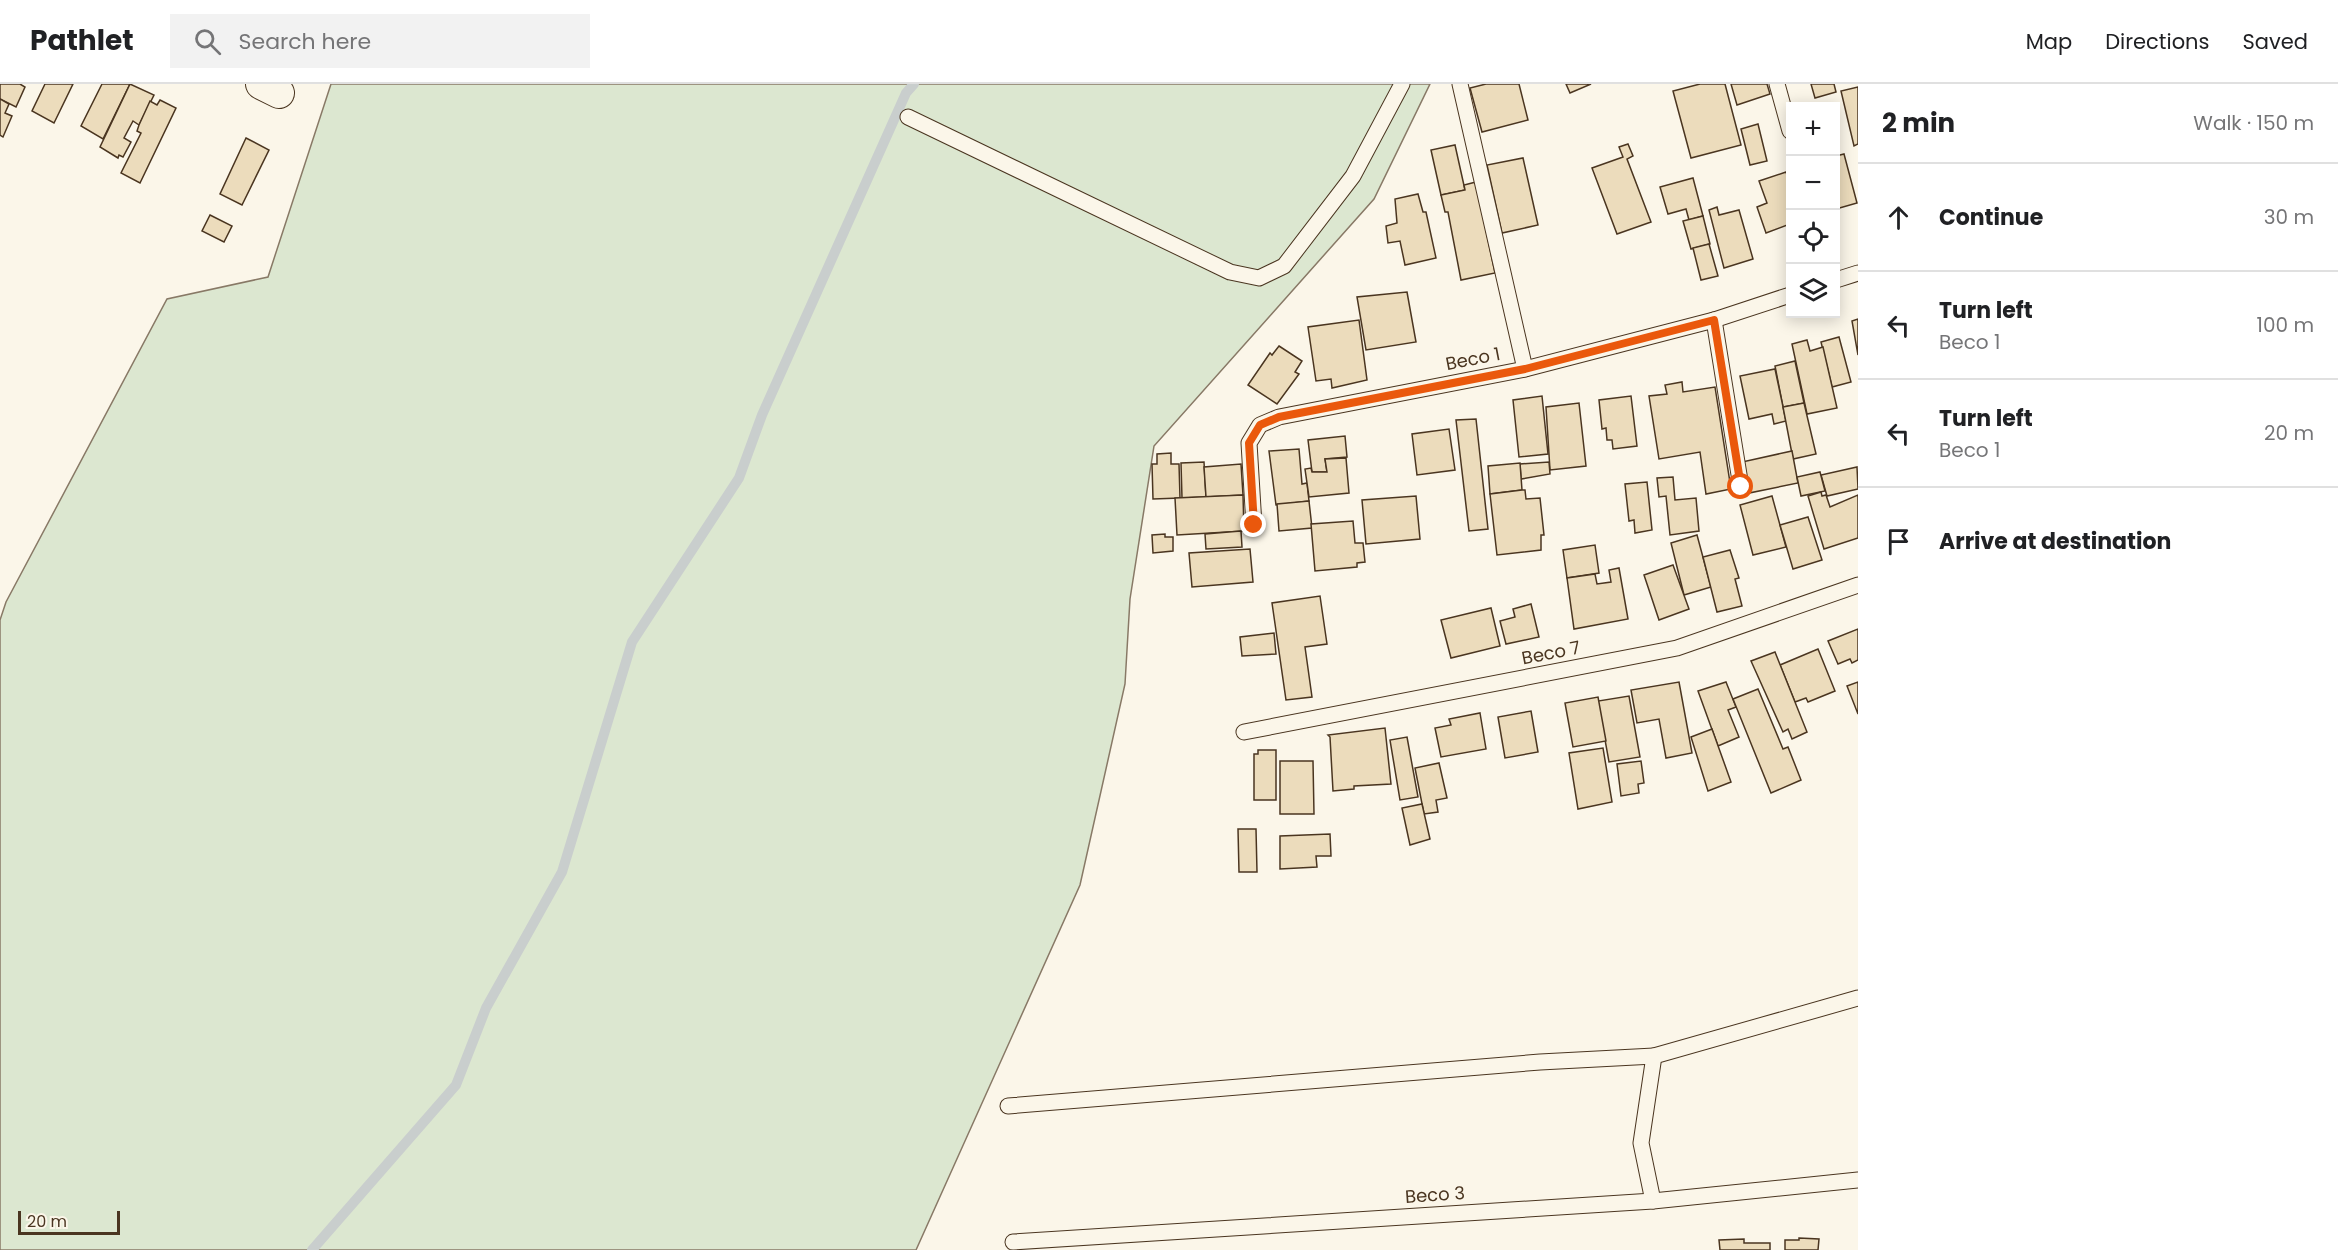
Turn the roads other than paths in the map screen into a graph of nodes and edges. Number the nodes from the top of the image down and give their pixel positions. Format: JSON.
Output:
{"nodes":[{"id":1,"x":1402,"y":84,"type":"edge"},
{"id":2,"x":1460,"y":84,"type":"edge"},
{"id":3,"x":1777,"y":84,"type":"edge"},
{"id":4,"x":1786,"y":114,"type":"edge"},
{"id":5,"x":908,"y":117,"type":"dead end"},
{"id":6,"x":1858,"y":273,"type":"edge"},
{"id":7,"x":1840,"y":279,"type":"edge"},
{"id":8,"x":1786,"y":297,"type":"edge"},
{"id":9,"x":1714,"y":320,"type":"junction"},
{"id":10,"x":1525,"y":369,"type":"junction"},
{"id":11,"x":1741,"y":487,"type":"dead end"},
{"id":12,"x":1254,"y":525,"type":"dead end"},
{"id":13,"x":1858,"y":585,"type":"edge"},
{"id":14,"x":1244,"y":732,"type":"dead end"},
{"id":15,"x":1858,"y":998,"type":"edge"},
{"id":16,"x":1654,"y":1056,"type":"junction"},
{"id":17,"x":1008,"y":1106,"type":"dead end"},
{"id":18,"x":1858,"y":1180,"type":"edge"},
{"id":19,"x":1653,"y":1201,"type":"junction"},
{"id":20,"x":1013,"y":1242,"type":"dead end"}],
"edges":[{"from":1,"to":5,"type":"lane"},
{"from":2,"to":10,"type":"lane"},
{"from":3,"to":4,"type":"lane"},
{"from":6,"to":7,"type":"lane"},
{"from":8,"to":9,"type":"lane","name":"Beco 1"},
{"from":9,"to":10,"type":"lane","name":"Beco 1"},
{"from":9,"to":11,"type":"lane"},
{"from":10,"to":12,"type":"lane","name":"Beco 1"},
{"from":13,"to":14,"type":"lane","name":"Beco 7"},
{"from":15,"to":16,"type":"lane"},
{"from":16,"to":17,"type":"lane"},
{"from":16,"to":19,"type":"lane"},
{"from":18,"to":19,"type":"lane","name":"Beco 3"},
{"from":19,"to":20,"type":"lane","name":"Beco 3"}]}
